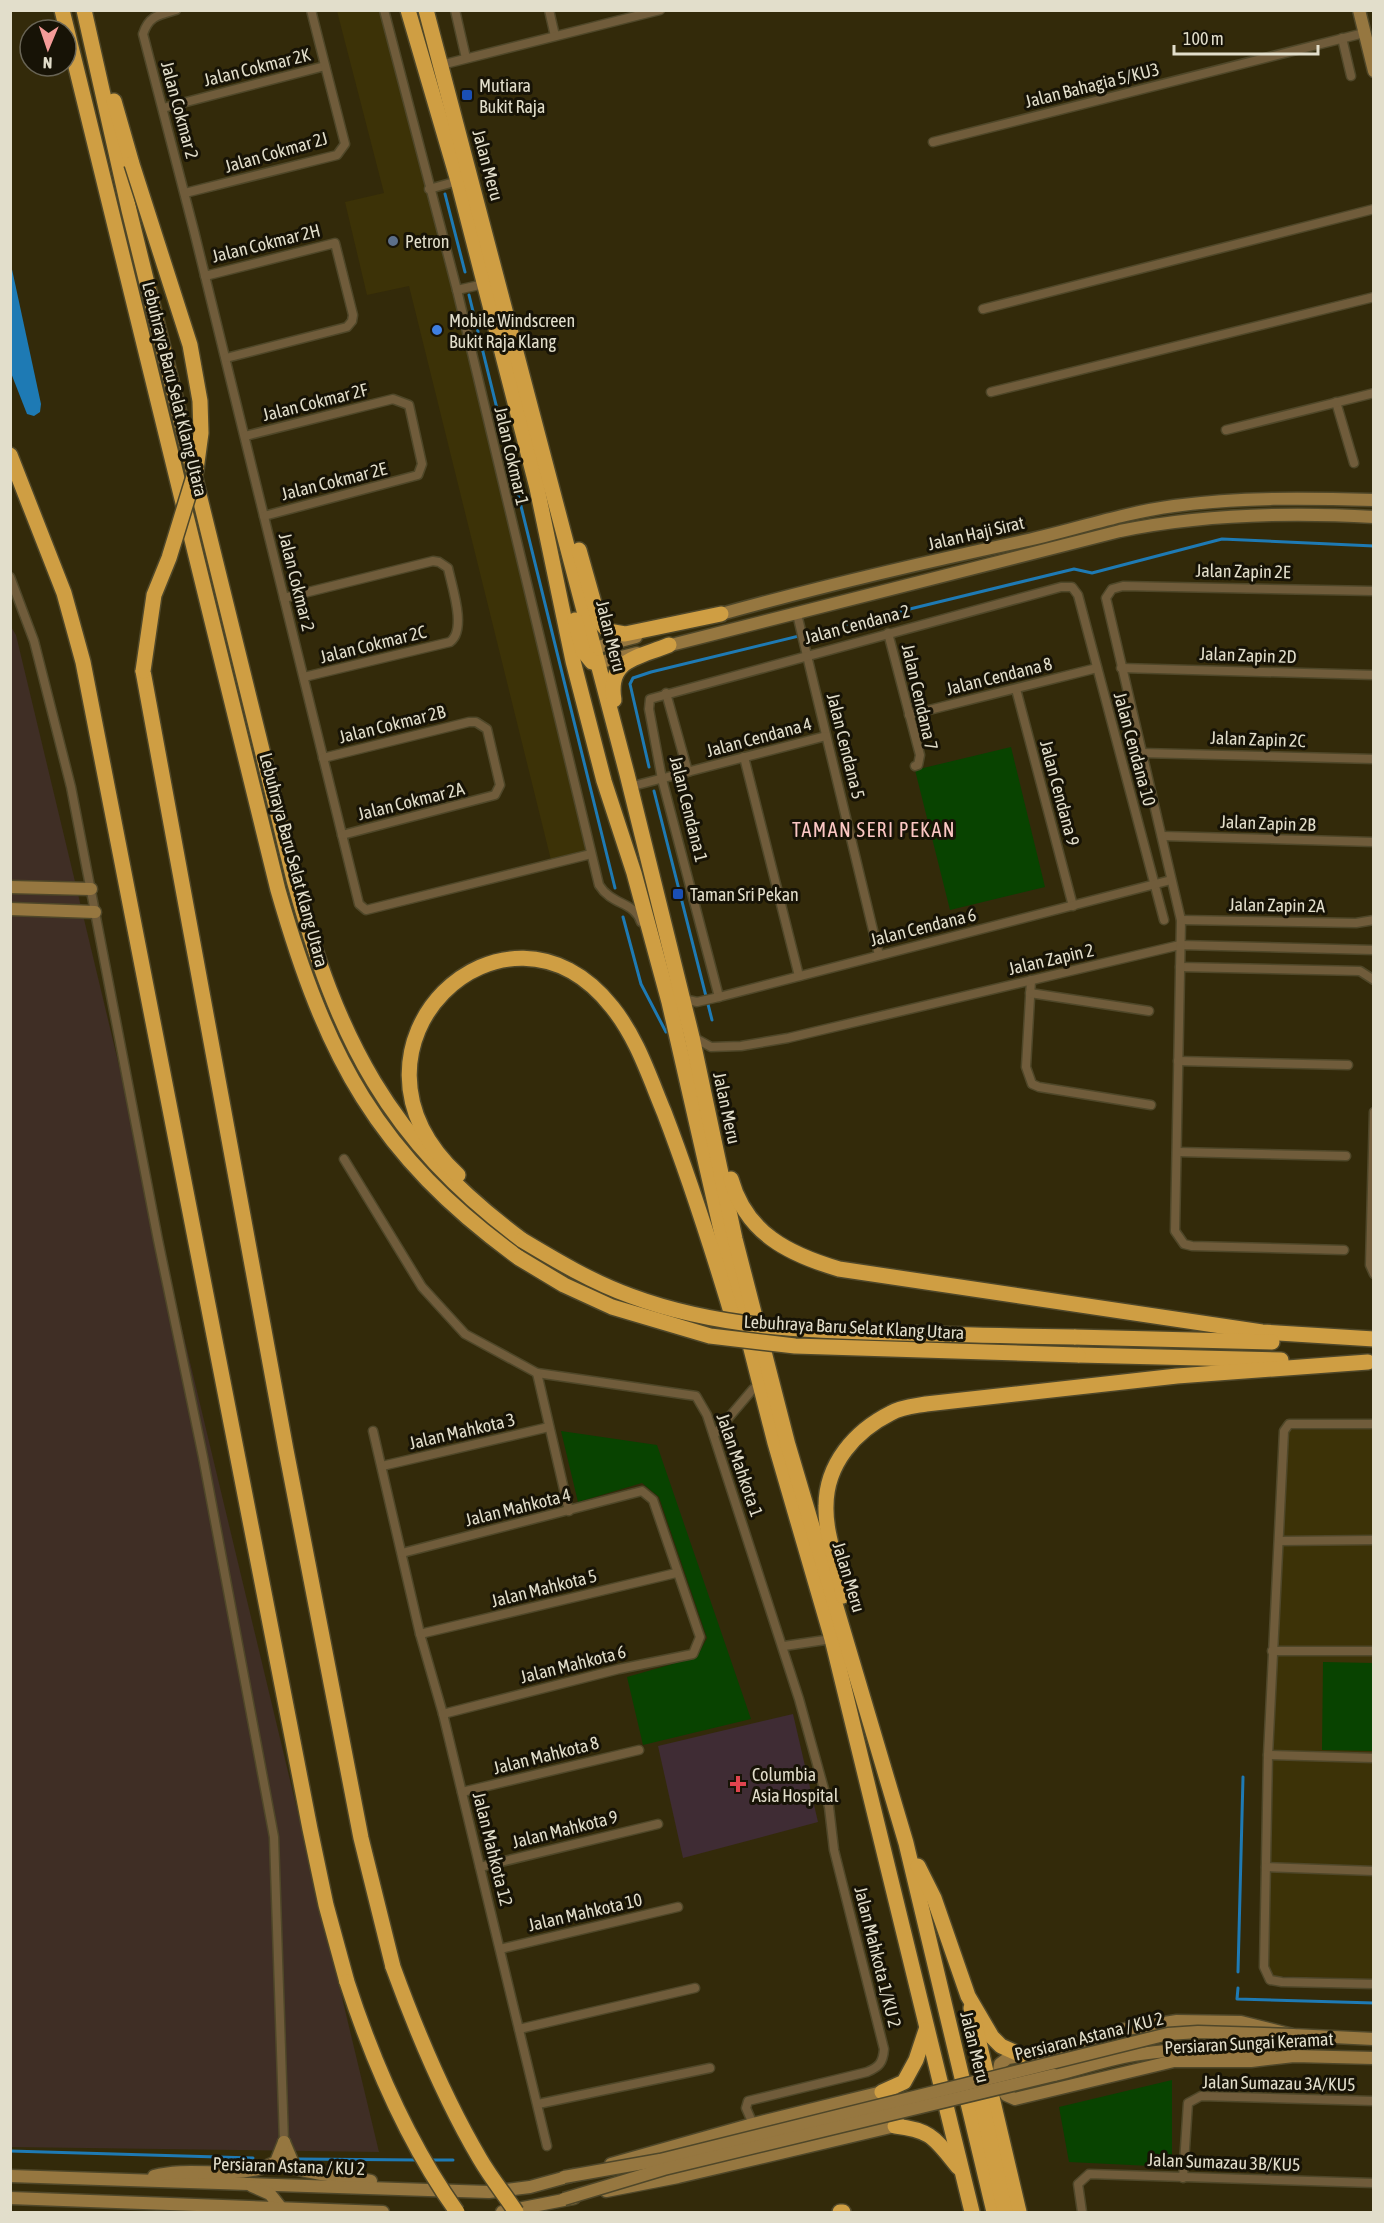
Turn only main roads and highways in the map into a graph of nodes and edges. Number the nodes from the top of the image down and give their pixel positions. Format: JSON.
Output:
{"nodes":[{"id":1,"x":62,"y":10,"type":"edge"},
{"id":2,"x":84,"y":10,"type":"edge"},
{"id":3,"x":408,"y":10,"type":"edge"},
{"id":4,"x":426,"y":10,"type":"edge"},
{"id":5,"x":102,"y":84,"type":"junction"},
{"id":6,"x":10,"y":455,"type":"edge"},
{"id":7,"x":548,"y":469,"type":"junction"},
{"id":8,"x":537,"y":488,"type":"junction"},
{"id":9,"x":721,"y":614,"type":"road end"},
{"id":10,"x":669,"y":645,"type":"road end"},
{"id":11,"x":593,"y":657,"type":"junction"},
{"id":12,"x":628,"y":781,"type":"junction"},
{"id":13,"x":634,"y":873,"type":"junction"},
{"id":14,"x":676,"y":1000,"type":"junction"},
{"id":15,"x":704,"y":1090,"type":"junction"},
{"id":16,"x":522,"y":1240,"type":"junction"},
{"id":17,"x":1374,"y":1339,"type":"edge"},
{"id":18,"x":1374,"y":1344,"type":"edge"},
{"id":19,"x":1371,"y":1362,"type":"edge"},
{"id":20,"x":776,"y":1443,"type":"junction"},
{"id":21,"x":849,"y":1645,"type":"junction"},
{"id":22,"x":906,"y":1843,"type":"junction"},
{"id":23,"x":968,"y":1996,"type":"junction"},
{"id":24,"x":926,"y":2030,"type":"junction"},
{"id":25,"x":1021,"y":2055,"type":"road end"},
{"id":26,"x":978,"y":2088,"type":"road end"},
{"id":27,"x":882,"y":2092,"type":"road end"},
{"id":28,"x":895,"y":2126,"type":"road end"},
{"id":29,"x":961,"y":2171,"type":"junction"},
{"id":30,"x":457,"y":2212,"type":"edge"},
{"id":31,"x":516,"y":2212,"type":"edge"},
{"id":32,"x":972,"y":2212,"type":"edge"},
{"id":33,"x":994,"y":2212,"type":"edge"},
{"id":34,"x":1005,"y":2212,"type":"edge"},
{"id":35,"x":1019,"y":2212,"type":"edge"}],
"edges":[{"from":1,"to":19,"type":"highway","name":"Lebuhraya Baru Selat Klang Utara","bridge":true},
{"from":2,"to":5,"type":"highway","name":"Lebuhraya Baru Selat Klang Utara"},
{"from":3,"to":8,"type":"highway","name":"Jalan Meru"},
{"from":4,"to":7,"type":"highway","name":"Jalan Meru"},
{"from":5,"to":16,"type":"highway","name":"Lebuhraya Baru Selat Klang Utara"},
{"from":5,"to":31,"type":"highway","bridge":true},
{"from":6,"to":30,"type":"highway","bridge":true},
{"from":7,"to":9,"type":"highway"},
{"from":7,"to":11,"type":"highway","name":"Jalan Meru"},
{"from":8,"to":11,"type":"highway"},
{"from":8,"to":13,"type":"highway","name":"Jalan Meru"},
{"from":10,"to":12,"type":"highway"},
{"from":11,"to":12,"type":"highway","name":"Jalan Meru"},
{"from":11,"to":13,"type":"highway"},
{"from":12,"to":14,"type":"highway","name":"Jalan Meru"},
{"from":13,"to":14,"type":"highway","name":"Jalan Meru"},
{"from":14,"to":15,"type":"highway","name":"Jalan Meru"},
{"from":14,"to":20,"type":"highway","name":"Jalan Meru"},
{"from":15,"to":17,"type":"highway"},
{"from":15,"to":21,"type":"highway","name":"Jalan Meru"},
{"from":16,"to":18,"type":"highway","name":"Lebuhraya Baru Selat Klang Utara","bridge":true},
{"from":16,"to":20,"type":"highway"},
{"from":19,"to":21,"type":"highway"},
{"from":20,"to":24,"type":"highway","name":"Jalan Meru"},
{"from":21,"to":22,"type":"highway","name":"Jalan Meru"},
{"from":22,"to":23,"type":"highway"},
{"from":22,"to":33,"type":"highway","name":"Jalan Meru"},
{"from":23,"to":25,"type":"highway"},
{"from":23,"to":35,"type":"highway","name":"Jalan Meru"},
{"from":24,"to":27,"type":"highway"},
{"from":24,"to":29,"type":"highway","name":"Jalan Meru"},
{"from":26,"to":34,"type":"highway","name":"Jalan Meru"},
{"from":28,"to":29,"type":"highway"},
{"from":29,"to":32,"type":"highway","name":"Jalan Meru"}]}
